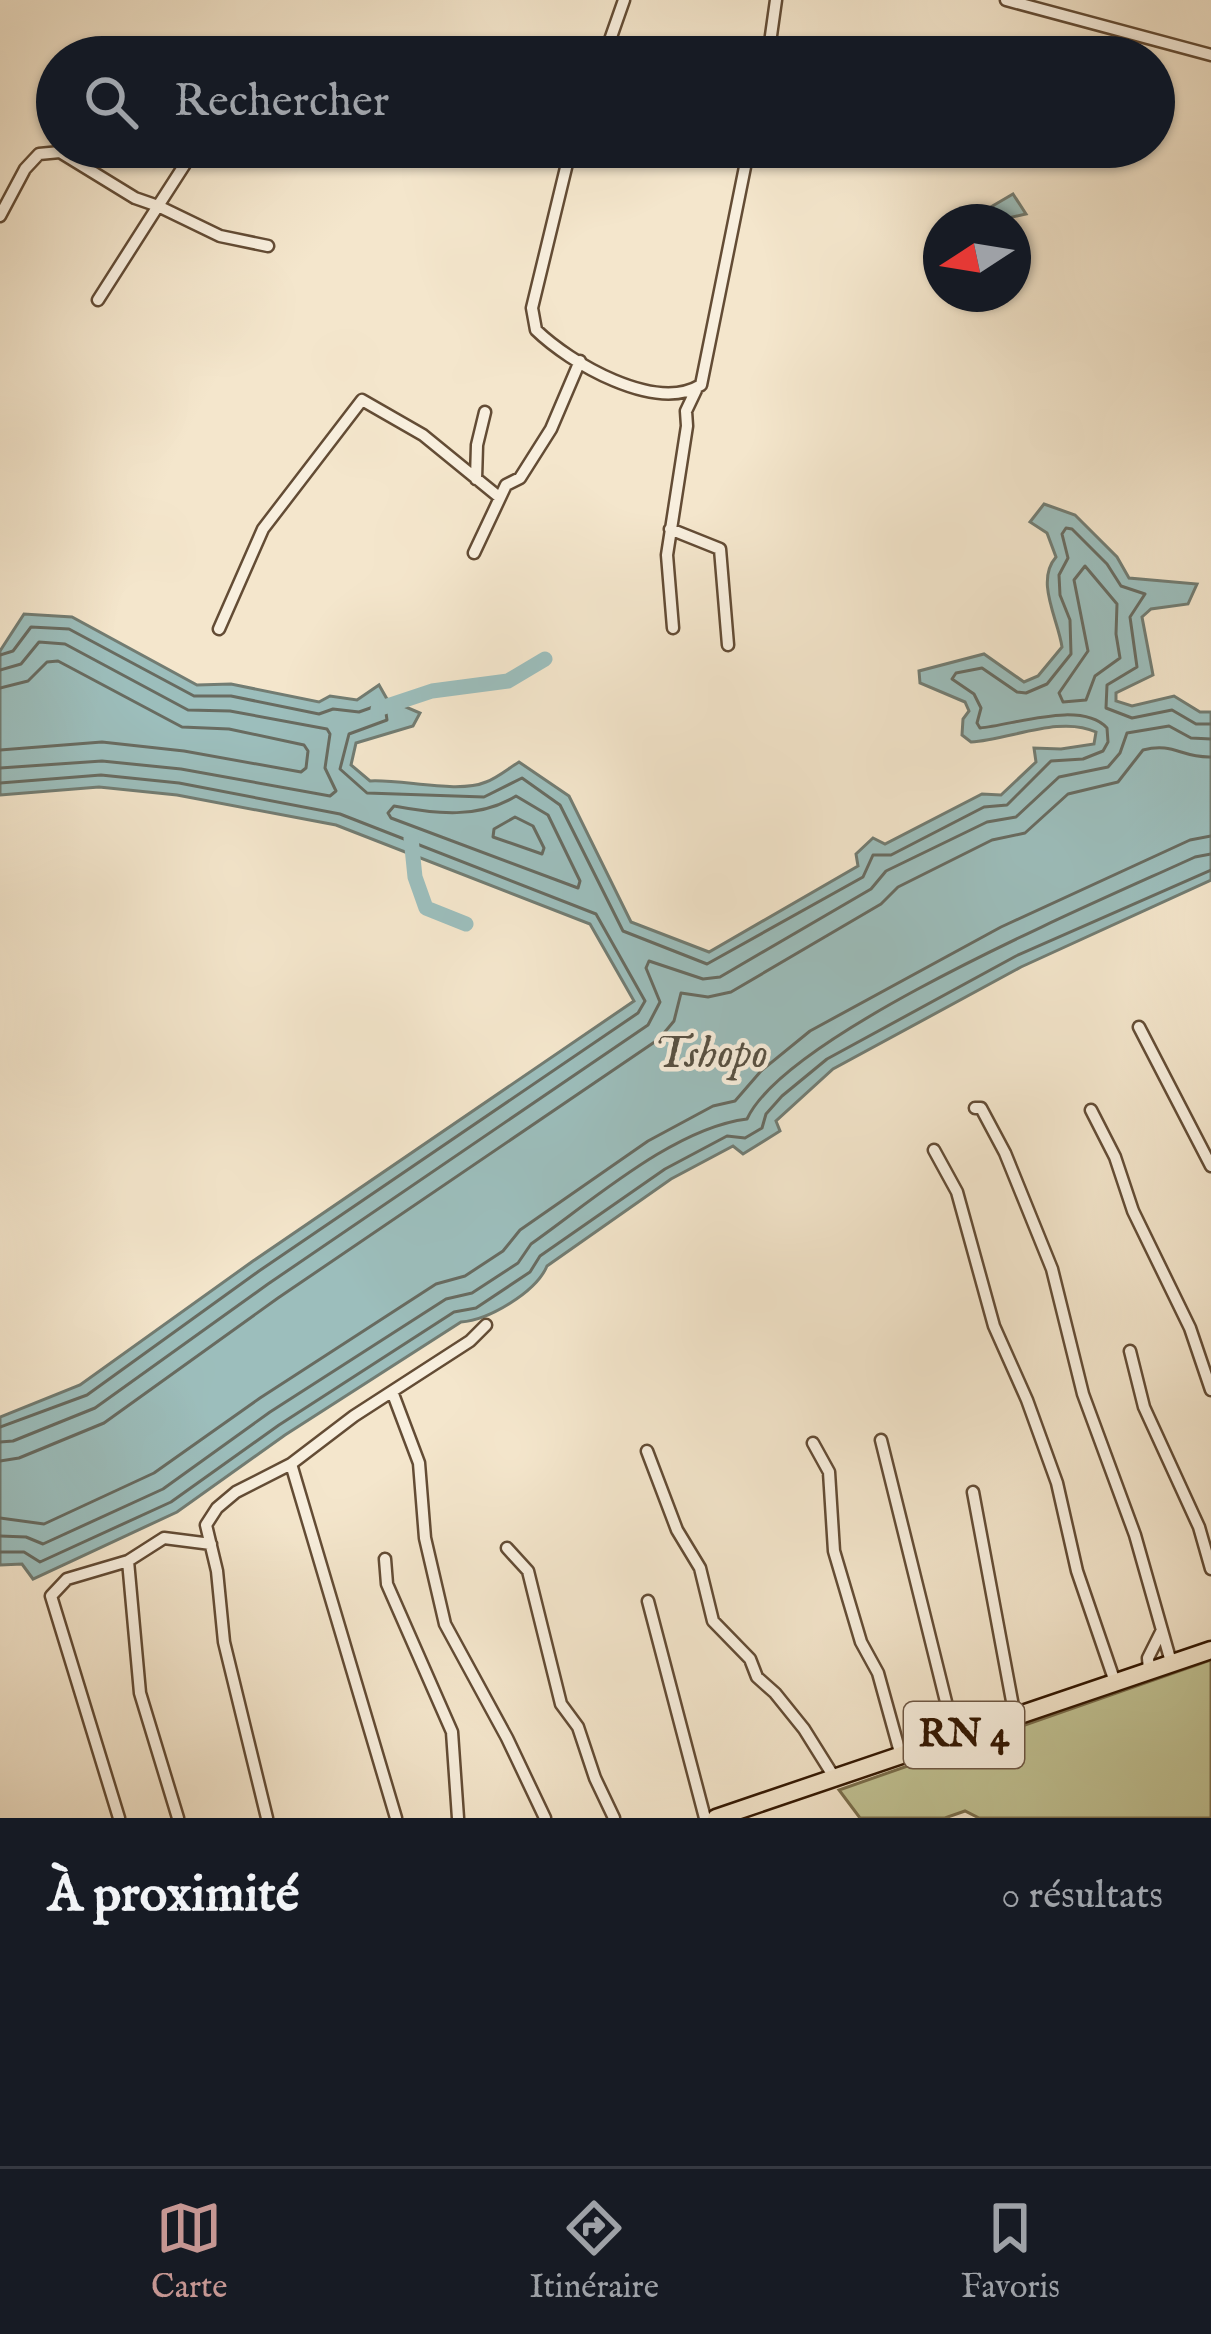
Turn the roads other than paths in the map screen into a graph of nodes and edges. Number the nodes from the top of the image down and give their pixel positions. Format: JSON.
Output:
{"nodes":[{"id":1,"x":624,"y":0,"type":"edge"},
{"id":2,"x":776,"y":0,"type":"edge"},
{"id":3,"x":1006,"y":0,"type":"edge"},
{"id":4,"x":1026,"y":3,"type":"edge"},
{"id":5,"x":611,"y":36,"type":"edge"},
{"id":6,"x":771,"y":36,"type":"edge"},
{"id":7,"x":1143,"y":36,"type":"edge"},
{"id":8,"x":1175,"y":45,"type":"edge"},
{"id":9,"x":1211,"y":55,"type":"edge"},
{"id":10,"x":36,"y":157,"type":"edge"},
{"id":11,"x":86,"y":168,"type":"edge"},
{"id":12,"x":181,"y":168,"type":"edge"},
{"id":13,"x":566,"y":168,"type":"edge"},
{"id":14,"x":744,"y":168,"type":"edge"},
{"id":15,"x":4,"y":199,"type":"edge"},
{"id":16,"x":158,"y":206,"type":"junction"},
{"id":17,"x":0,"y":216,"type":"edge"},
{"id":18,"x":268,"y":246,"type":"dead end"},
{"id":19,"x":98,"y":300,"type":"dead end"},
{"id":20,"x":580,"y":361,"type":"junction"},
{"id":21,"x":696,"y":390,"type":"junction"},
{"id":22,"x":485,"y":412,"type":"dead end"},
{"id":23,"x":476,"y":479,"type":"junction"},
{"id":24,"x":499,"y":497,"type":"junction"},
{"id":25,"x":670,"y":529,"type":"junction"},
{"id":26,"x":474,"y":553,"type":"dead end"},
{"id":27,"x":673,"y":628,"type":"dead end"},
{"id":28,"x":219,"y":629,"type":"dead end"},
{"id":29,"x":728,"y":646,"type":"dead end"},
{"id":30,"x":1139,"y":1027,"type":"dead end"},
{"id":31,"x":975,"y":1108,"type":"dead end"},
{"id":32,"x":1091,"y":1110,"type":"dead end"},
{"id":33,"x":934,"y":1150,"type":"dead end"},
{"id":34,"x":1211,"y":1166,"type":"edge"},
{"id":35,"x":486,"y":1325,"type":"dead end"},
{"id":36,"x":1130,"y":1351,"type":"dead end"},
{"id":37,"x":1211,"y":1390,"type":"edge"},
{"id":38,"x":393,"y":1394,"type":"junction"},
{"id":39,"x":881,"y":1440,"type":"dead end"},
{"id":40,"x":813,"y":1443,"type":"dead end"},
{"id":41,"x":647,"y":1451,"type":"dead end"},
{"id":42,"x":291,"y":1464,"type":"junction"},
{"id":43,"x":973,"y":1492,"type":"dead end"},
{"id":44,"x":211,"y":1544,"type":"junction"},
{"id":45,"x":507,"y":1548,"type":"dead end"},
{"id":46,"x":385,"y":1559,"type":"dead end"},
{"id":47,"x":128,"y":1562,"type":"junction"},
{"id":48,"x":1211,"y":1569,"type":"edge"},
{"id":49,"x":648,"y":1601,"type":"dead end"},
{"id":50,"x":1162,"y":1630,"type":"junction"},
{"id":51,"x":1211,"y":1650,"type":"edge"},
{"id":52,"x":1171,"y":1662,"type":"junction"},
{"id":53,"x":1148,"y":1670,"type":"junction"},
{"id":54,"x":1115,"y":1682,"type":"junction"},
{"id":55,"x":1016,"y":1717,"type":"junction"},
{"id":56,"x":955,"y":1738,"type":"junction"},
{"id":57,"x":901,"y":1756,"type":"junction"},
{"id":58,"x":834,"y":1777,"type":"junction"},
{"id":59,"x":119,"y":1818,"type":"edge"},
{"id":60,"x":178,"y":1818,"type":"edge"},
{"id":61,"x":267,"y":1818,"type":"edge"},
{"id":62,"x":396,"y":1818,"type":"edge"},
{"id":63,"x":458,"y":1818,"type":"edge"},
{"id":64,"x":544,"y":1818,"type":"edge"},
{"id":65,"x":614,"y":1818,"type":"edge"},
{"id":66,"x":718,"y":1818,"type":"edge"}],
"edges":[{"from":1,"to":5,"type":"street"},
{"from":2,"to":6,"type":"street"},
{"from":3,"to":4,"type":"street"},
{"from":4,"to":7,"type":"street"},
{"from":8,"to":9,"type":"street"},
{"from":10,"to":15,"type":"street"},
{"from":11,"to":16,"type":"street"},
{"from":12,"to":16,"type":"street"},
{"from":13,"to":20,"type":"street"},
{"from":14,"to":21,"type":"street"},
{"from":15,"to":17,"type":"street"},
{"from":16,"to":18,"type":"street"},
{"from":16,"to":19,"type":"street"},
{"from":20,"to":21,"type":"street"},
{"from":20,"to":24,"type":"street"},
{"from":21,"to":25,"type":"street"},
{"from":22,"to":23,"type":"street"},
{"from":23,"to":24,"type":"street"},
{"from":23,"to":28,"type":"street"},
{"from":24,"to":26,"type":"street"},
{"from":25,"to":27,"type":"street"},
{"from":25,"to":29,"type":"street"},
{"from":30,"to":34,"type":"street"},
{"from":31,"to":50,"type":"street"},
{"from":32,"to":37,"type":"street"},
{"from":33,"to":54,"type":"street"},
{"from":35,"to":38,"type":"street"},
{"from":36,"to":48,"type":"street"},
{"from":38,"to":42,"type":"street"},
{"from":38,"to":64,"type":"street"},
{"from":39,"to":56,"type":"street"},
{"from":40,"to":57,"type":"street"},
{"from":41,"to":58,"type":"street"},
{"from":42,"to":44,"type":"street"},
{"from":42,"to":62,"type":"street"},
{"from":43,"to":55,"type":"street"},
{"from":44,"to":47,"type":"street"},
{"from":44,"to":61,"type":"street"},
{"from":45,"to":65,"type":"street"},
{"from":46,"to":63,"type":"street"},
{"from":47,"to":59,"type":"street"},
{"from":47,"to":60,"type":"street"},
{"from":49,"to":66,"type":"street"},
{"from":50,"to":52,"type":"street"},
{"from":50,"to":53,"type":"street"},
{"from":51,"to":52,"type":"highway","number":"RN 4"},
{"from":52,"to":53,"type":"highway","number":"RN 4"},
{"from":53,"to":54,"type":"highway","number":"RN 4"},
{"from":54,"to":55,"type":"highway","number":"RN 4"},
{"from":55,"to":56,"type":"highway","number":"RN 4"},
{"from":56,"to":57,"type":"highway","number":"RN 4"},
{"from":57,"to":58,"type":"highway","number":"RN 4"},
{"from":58,"to":66,"type":"highway","number":"RN 4"}]}
